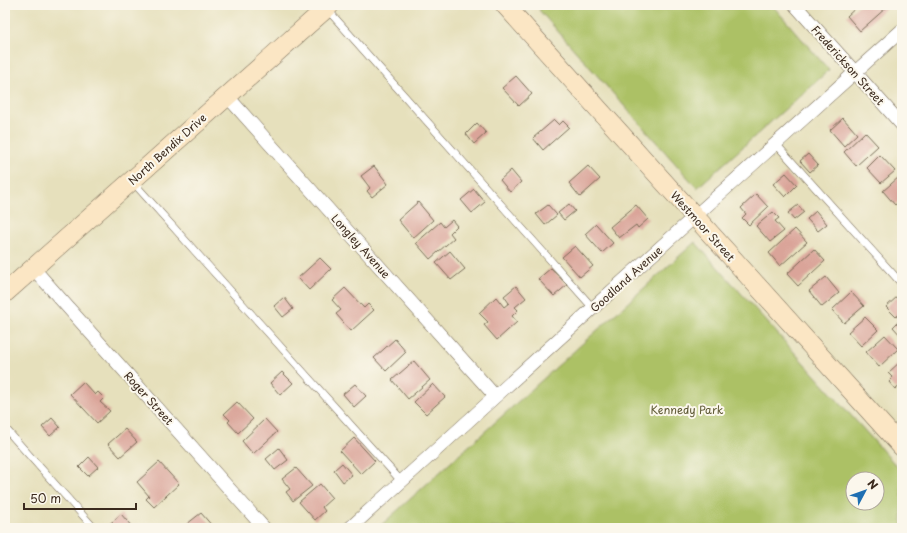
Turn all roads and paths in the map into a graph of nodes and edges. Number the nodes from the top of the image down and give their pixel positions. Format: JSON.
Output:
{"nodes":[{"id":1,"x":506,"y":5,"type":"edge"},
{"id":2,"x":795,"y":5,"type":"edge"},
{"id":3,"x":328,"y":6,"type":"edge"},
{"id":4,"x":902,"y":30,"type":"edge"},
{"id":5,"x":855,"y":72,"type":"junction"},
{"id":6,"x":227,"y":96,"type":"junction"},
{"id":7,"x":902,"y":125,"type":"edge"},
{"id":8,"x":776,"y":144,"type":"junction"},
{"id":9,"x":132,"y":181,"type":"junction"},
{"id":10,"x":695,"y":217,"type":"junction"},
{"id":11,"x":33,"y":268,"type":"junction"},
{"id":12,"x":902,"y":284,"type":"edge"},
{"id":13,"x":5,"y":293,"type":"edge"},
{"id":14,"x":592,"y":308,"type":"junction"},
{"id":15,"x":495,"y":396,"type":"junction"},
{"id":16,"x":5,"y":428,"type":"edge"},
{"id":17,"x":902,"y":447,"type":"edge"},
{"id":18,"x":402,"y":482,"type":"junction"},
{"id":19,"x":94,"y":528,"type":"edge"},
{"id":20,"x":264,"y":528,"type":"edge"},
{"id":21,"x":350,"y":528,"type":"edge"}],
"edges":[{"from":1,"to":10,"type":"street","name":"Westmoor Street"},
{"from":2,"to":5,"type":"street","name":"Frederickson Street"},
{"from":3,"to":6,"type":"street","name":"North Bendix Drive"},
{"from":3,"to":14,"type":"lane"},
{"from":4,"to":5,"type":"street","name":"Goodland Avenue"},
{"from":5,"to":7,"type":"street","name":"Frederickson Street"},
{"from":5,"to":8,"type":"street","name":"Goodland Avenue"},
{"from":6,"to":9,"type":"street","name":"North Bendix Drive"},
{"from":6,"to":15,"type":"street","name":"Longley Avenue"},
{"from":8,"to":10,"type":"street","name":"Goodland Avenue"},
{"from":8,"to":12,"type":"lane"},
{"from":9,"to":11,"type":"street","name":"North Bendix Drive"},
{"from":9,"to":18,"type":"lane"},
{"from":10,"to":14,"type":"street","name":"Goodland Avenue"},
{"from":10,"to":17,"type":"street","name":"Westmoor Street"},
{"from":11,"to":13,"type":"street","name":"North Bendix Drive"},
{"from":11,"to":20,"type":"street","name":"Roger Street"},
{"from":14,"to":15,"type":"street","name":"Goodland Avenue"},
{"from":15,"to":18,"type":"street","name":"Goodland Avenue"},
{"from":16,"to":19,"type":"lane"},
{"from":18,"to":21,"type":"street","name":"Goodland Avenue"}]}
